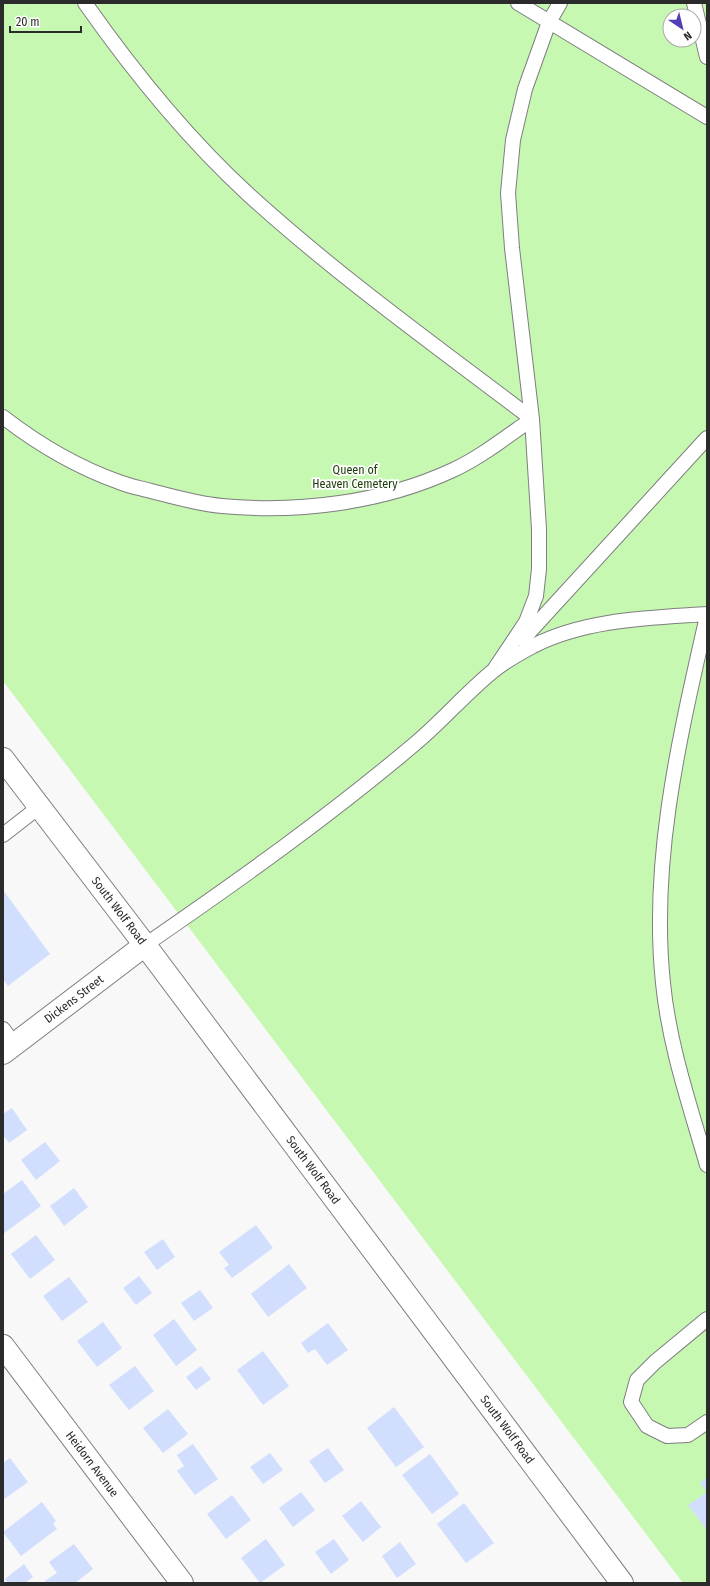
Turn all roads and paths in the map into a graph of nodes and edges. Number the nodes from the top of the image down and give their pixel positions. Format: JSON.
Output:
{"nodes":[{"id":1,"x":85,"y":3,"type":"edge"},
{"id":2,"x":518,"y":3,"type":"edge"},
{"id":3,"x":560,"y":3,"type":"edge"},
{"id":4,"x":694,"y":3,"type":"edge"},
{"id":5,"x":549,"y":22,"type":"junction"},
{"id":6,"x":707,"y":56,"type":"edge"},
{"id":7,"x":707,"y":117,"type":"edge"},
{"id":8,"x":3,"y":417,"type":"edge"},
{"id":9,"x":532,"y":419,"type":"junction"},
{"id":10,"x":707,"y":438,"type":"edge"},
{"id":11,"x":707,"y":615,"type":"edge"},
{"id":12,"x":494,"y":670,"type":"junction"},
{"id":13,"x":3,"y":759,"type":"edge"},
{"id":14,"x":39,"y":807,"type":"junction"},
{"id":15,"x":3,"y":835,"type":"edge"},
{"id":16,"x":145,"y":945,"type":"junction"},
{"id":17,"x":7,"y":1042,"type":"edge"},
{"id":18,"x":707,"y":1165,"type":"edge"},
{"id":19,"x":707,"y":1319,"type":"edge"},
{"id":20,"x":3,"y":1346,"type":"edge"},
{"id":21,"x":707,"y":1422,"type":"edge"},
{"id":22,"x":182,"y":1583,"type":"edge"},
{"id":23,"x":622,"y":1583,"type":"edge"}],
"edges":[{"from":1,"to":9,"type":"lane"},
{"from":2,"to":5,"type":"lane"},
{"from":3,"to":5,"type":"lane"},
{"from":4,"to":6,"type":"lane"},
{"from":5,"to":7,"type":"lane"},
{"from":5,"to":9,"type":"lane"},
{"from":8,"to":9,"type":"lane"},
{"from":9,"to":12,"type":"lane"},
{"from":10,"to":12,"type":"lane"},
{"from":11,"to":12,"type":"lane"},
{"from":11,"to":18,"type":"lane"},
{"from":12,"to":16,"type":"lane"},
{"from":13,"to":14,"type":"main road","name":"South Wolf Road"},
{"from":14,"to":15,"type":"lane"},
{"from":14,"to":16,"type":"main road","name":"South Wolf Road"},
{"from":16,"to":17,"type":"main road","name":"Dickens Street"},
{"from":16,"to":23,"type":"main road","name":"South Wolf Road"},
{"from":19,"to":21,"type":"lane"},
{"from":20,"to":22,"type":"main road","name":"Heidorn Avenue"}]}
